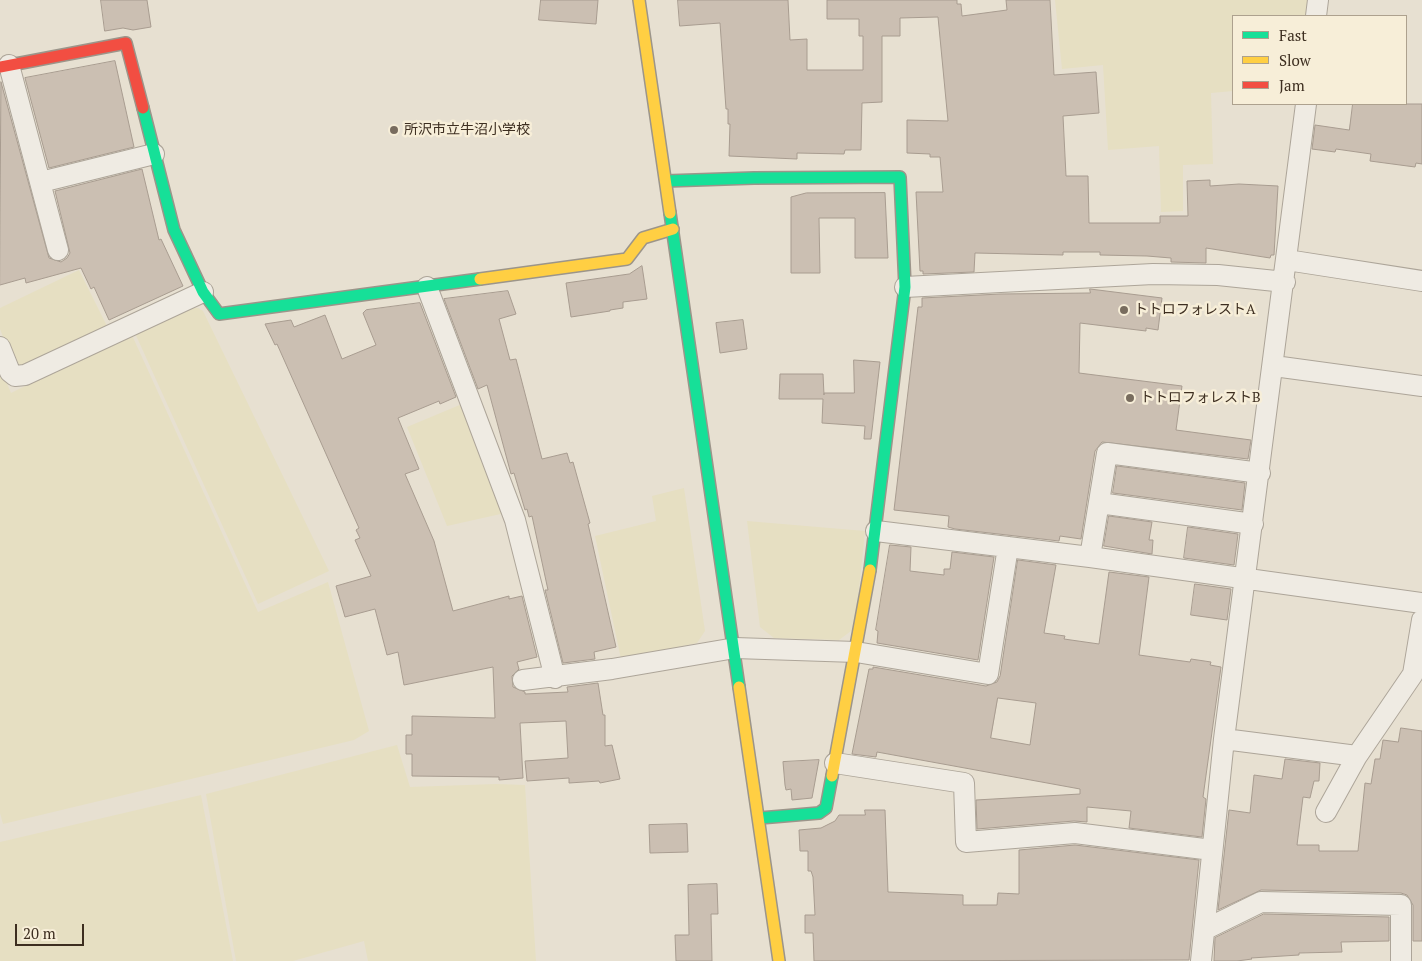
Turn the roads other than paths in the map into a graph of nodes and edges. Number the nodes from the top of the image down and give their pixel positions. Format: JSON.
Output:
{"nodes":[{"id":1,"x":639,"y":0,"type":"edge"},
{"id":2,"x":1318,"y":0,"type":"edge"},
{"id":3,"x":1316,"y":15,"type":"edge"},
{"id":4,"x":4,"y":66,"type":"edge"},
{"id":5,"x":1306,"y":105,"type":"edge"},
{"id":6,"x":154,"y":154,"type":"junction"},
{"id":7,"x":666,"y":181,"type":"junction"},
{"id":8,"x":41,"y":182,"type":"junction"},
{"id":9,"x":673,"y":229,"type":"junction"},
{"id":10,"x":58,"y":250,"type":"dead end"},
{"id":11,"x":1287,"y":260,"type":"junction"},
{"id":12,"x":1422,"y":281,"type":"edge"},
{"id":13,"x":1285,"y":282,"type":"junction"},
{"id":14,"x":427,"y":287,"type":"junction"},
{"id":15,"x":905,"y":287,"type":"junction"},
{"id":16,"x":203,"y":292,"type":"junction"},
{"id":17,"x":0,"y":347,"type":"edge"},
{"id":18,"x":1274,"y":366,"type":"junction"},
{"id":19,"x":1422,"y":386,"type":"edge"},
{"id":20,"x":1260,"y":473,"type":"junction"},
{"id":21,"x":1100,"y":503,"type":"junction"},
{"id":22,"x":1252,"y":524,"type":"junction"},
{"id":23,"x":876,"y":531,"type":"junction"},
{"id":24,"x":1008,"y":547,"type":"junction"},
{"id":25,"x":1090,"y":557,"type":"junction"},
{"id":26,"x":1247,"y":578,"type":"junction"},
{"id":27,"x":1422,"y":603,"type":"edge"},
{"id":28,"x":1422,"y":620,"type":"edge"},
{"id":29,"x":735,"y":648,"type":"junction"},
{"id":30,"x":856,"y":652,"type":"junction"},
{"id":31,"x":555,"y":678,"type":"junction"},
{"id":32,"x":523,"y":680,"type":"dead end"},
{"id":33,"x":1224,"y":739,"type":"junction"},
{"id":34,"x":1357,"y":756,"type":"junction"},
{"id":35,"x":835,"y":763,"type":"junction"},
{"id":36,"x":1326,"y":812,"type":"dead end"},
{"id":37,"x":760,"y":818,"type":"junction"},
{"id":38,"x":1212,"y":850,"type":"junction"},
{"id":39,"x":1206,"y":929,"type":"junction"},
{"id":40,"x":779,"y":961,"type":"edge"},
{"id":41,"x":1201,"y":961,"type":"edge"},
{"id":42,"x":1401,"y":961,"type":"edge"}],
"edges":[{"from":1,"to":7,"type":"street"},
{"from":2,"to":3,"type":"street"},
{"from":4,"to":6,"type":"street"},
{"from":4,"to":8,"type":"street"},
{"from":5,"to":11,"type":"street"},
{"from":6,"to":8,"type":"street"},
{"from":6,"to":16,"type":"street"},
{"from":7,"to":9,"type":"street"},
{"from":7,"to":15,"type":"street"},
{"from":8,"to":10,"type":"street"},
{"from":9,"to":14,"type":"street"},
{"from":9,"to":29,"type":"street"},
{"from":11,"to":12,"type":"street"},
{"from":11,"to":13,"type":"street"},
{"from":13,"to":15,"type":"street"},
{"from":13,"to":18,"type":"street"},
{"from":14,"to":16,"type":"street"},
{"from":14,"to":31,"type":"street"},
{"from":15,"to":23,"type":"street"},
{"from":16,"to":17,"type":"street"},
{"from":18,"to":19,"type":"street"},
{"from":18,"to":20,"type":"street"},
{"from":20,"to":21,"type":"street"},
{"from":20,"to":22,"type":"street"},
{"from":21,"to":22,"type":"street"},
{"from":21,"to":25,"type":"street"},
{"from":22,"to":26,"type":"street"},
{"from":23,"to":24,"type":"street"},
{"from":23,"to":30,"type":"street"},
{"from":24,"to":25,"type":"street"},
{"from":24,"to":30,"type":"street"},
{"from":25,"to":26,"type":"street"},
{"from":26,"to":27,"type":"street"},
{"from":26,"to":33,"type":"street"},
{"from":28,"to":34,"type":"street"},
{"from":29,"to":30,"type":"street"},
{"from":29,"to":31,"type":"street"},
{"from":29,"to":37,"type":"street"},
{"from":30,"to":35,"type":"street"},
{"from":31,"to":32,"type":"street"},
{"from":33,"to":34,"type":"street"},
{"from":33,"to":38,"type":"street"},
{"from":34,"to":36,"type":"street"},
{"from":35,"to":37,"type":"street"},
{"from":35,"to":38,"type":"street"},
{"from":37,"to":40,"type":"street"},
{"from":38,"to":39,"type":"street"},
{"from":39,"to":41,"type":"street"},
{"from":39,"to":42,"type":"street"}]}
